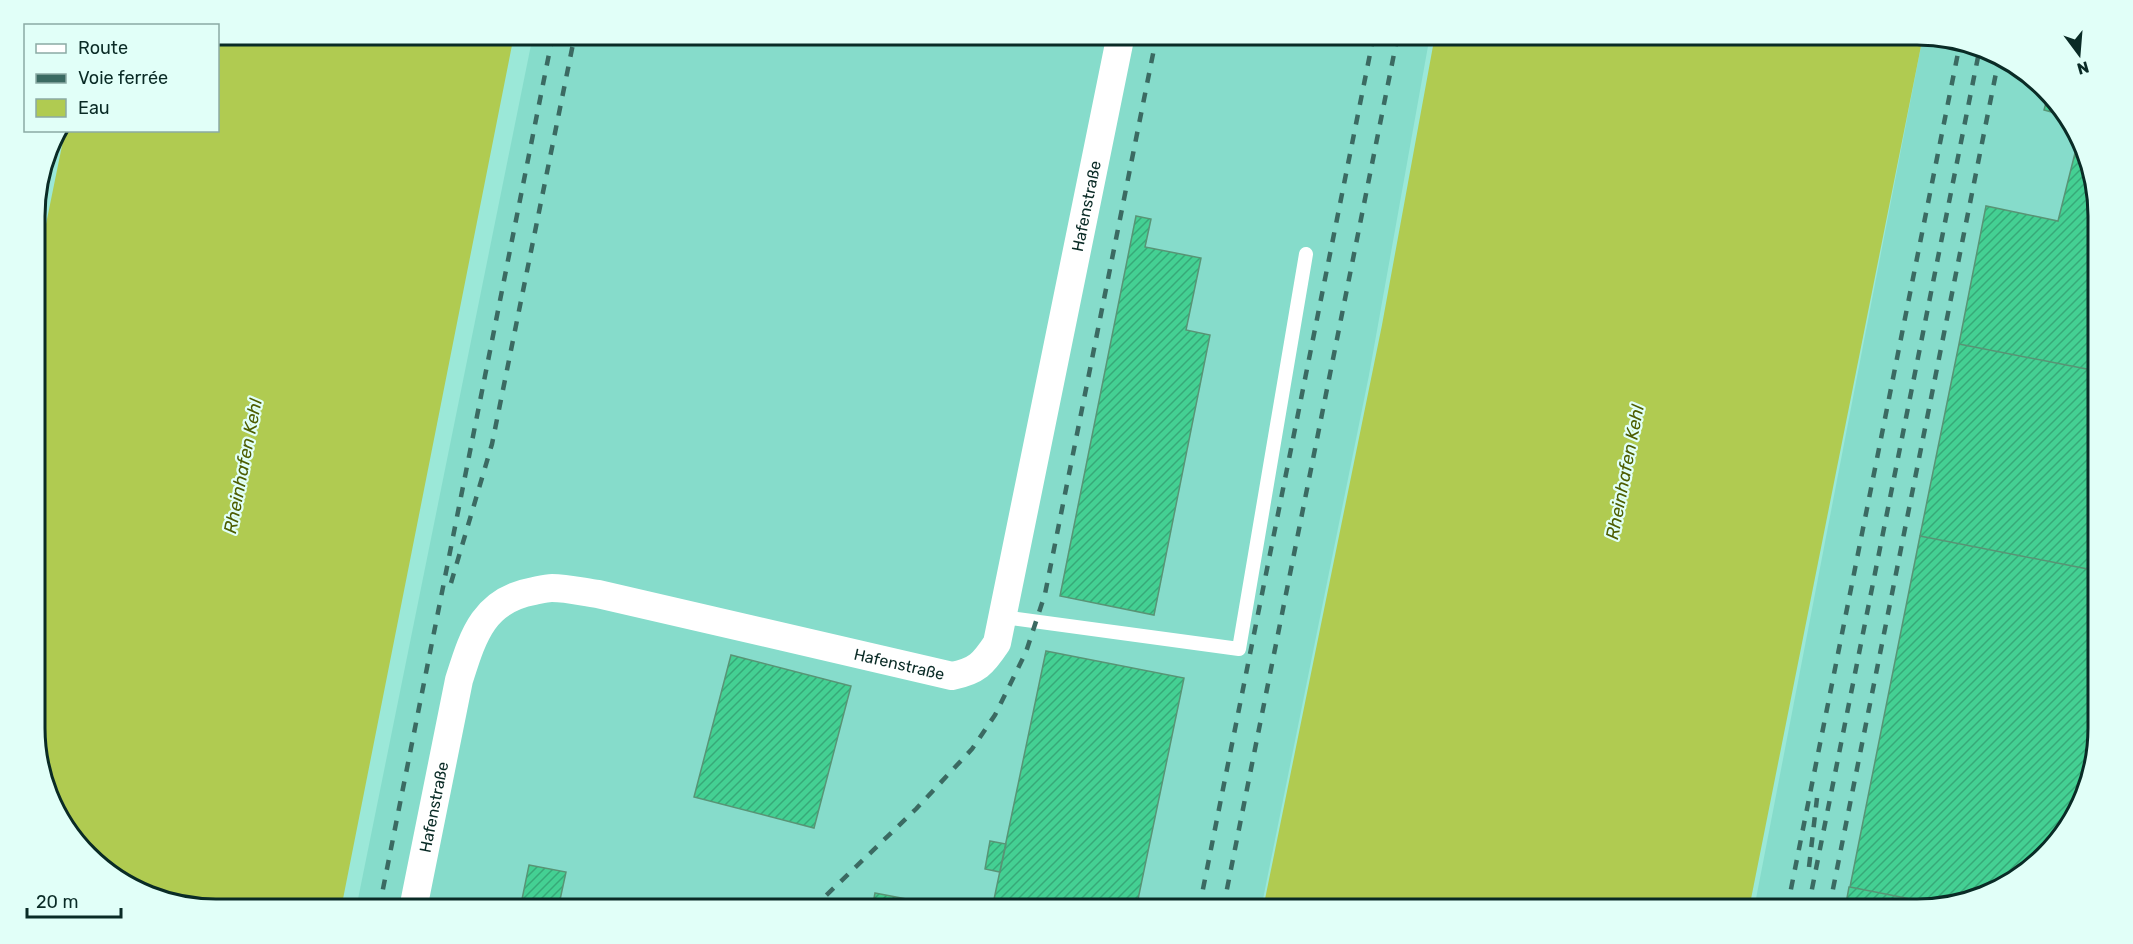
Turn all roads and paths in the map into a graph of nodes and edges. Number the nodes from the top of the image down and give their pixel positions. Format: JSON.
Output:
{"nodes":[{"id":1,"x":1118,"y":45,"type":"edge"},
{"id":2,"x":1306,"y":254,"type":"dead end"},
{"id":3,"x":1003,"y":616,"type":"junction"},
{"id":4,"x":415,"y":899,"type":"edge"}],
"edges":[{"from":1,"to":3,"type":"street","name":"Hafenstraße"},
{"from":2,"to":3,"type":"lane"},
{"from":3,"to":4,"type":"street","name":"Hafenstraße"}]}
